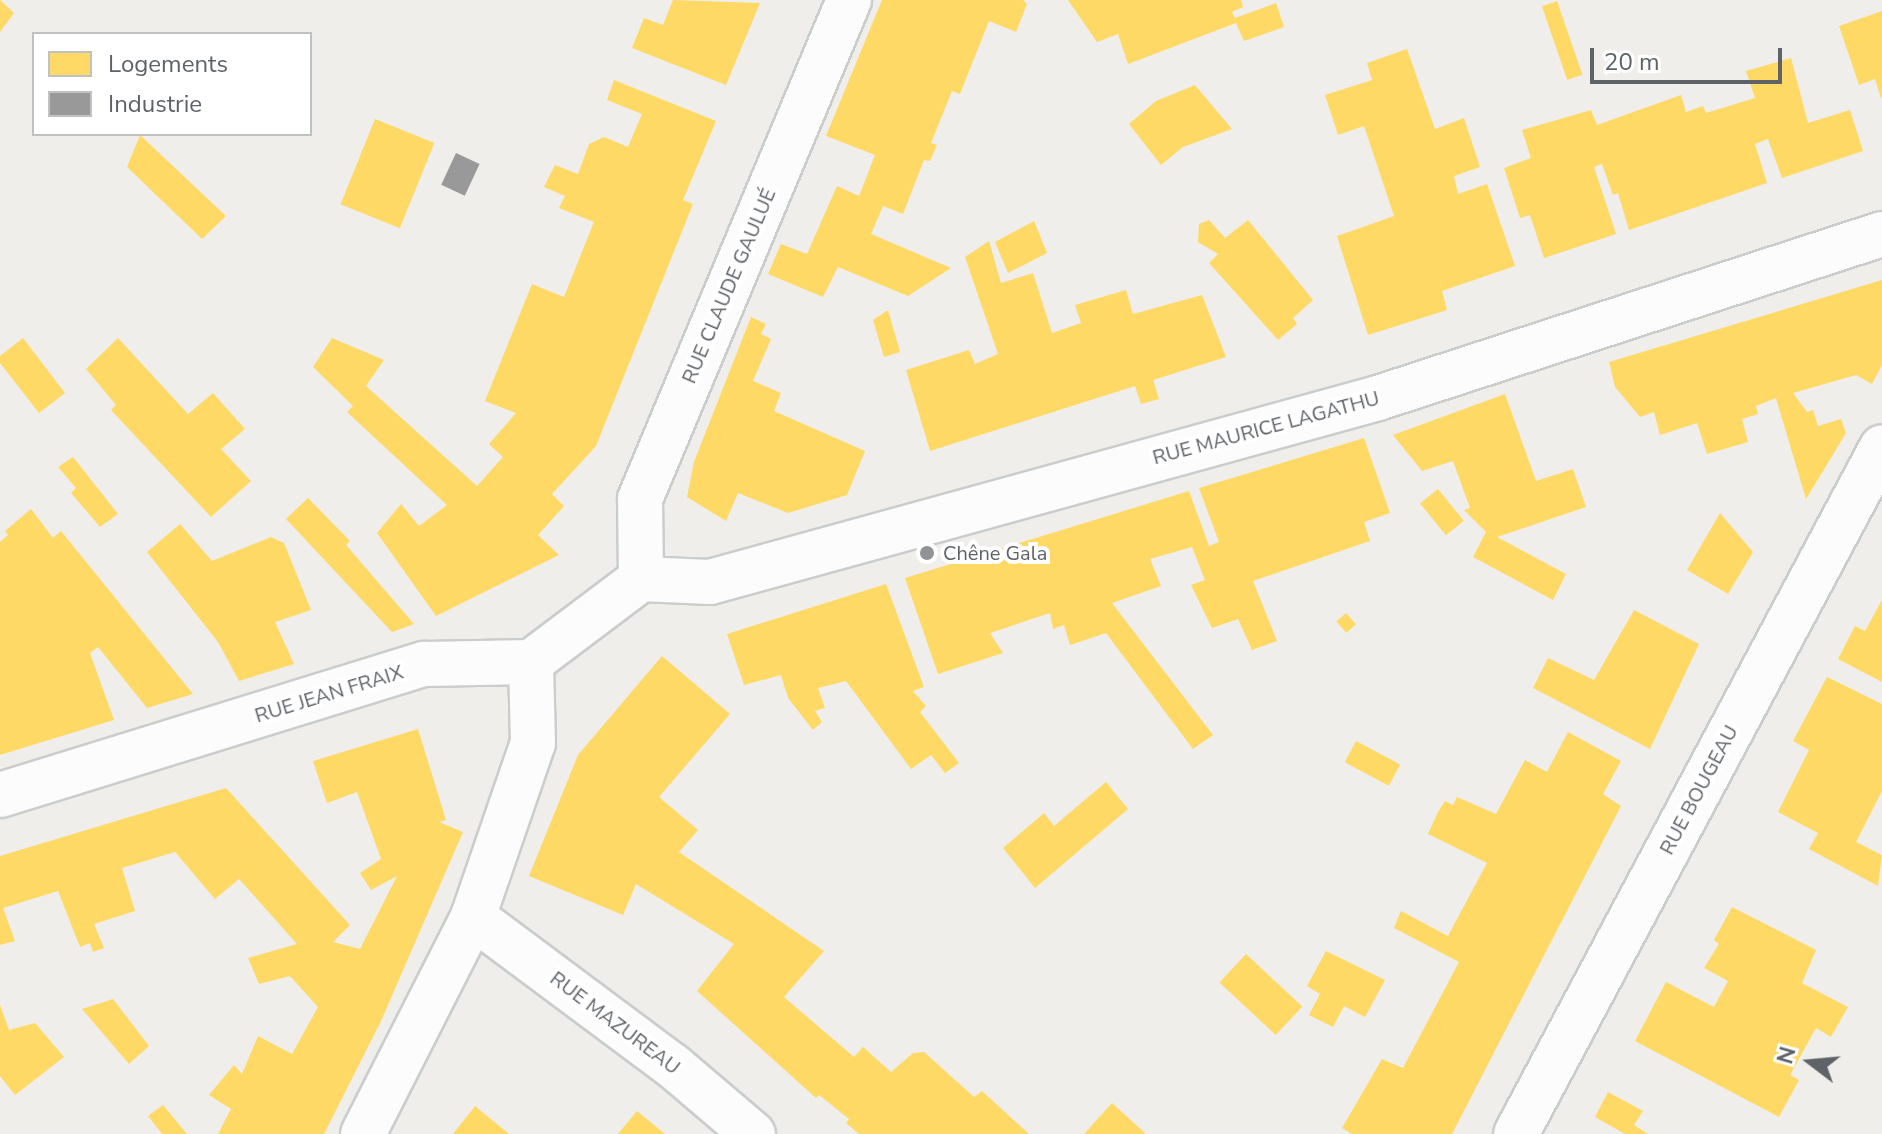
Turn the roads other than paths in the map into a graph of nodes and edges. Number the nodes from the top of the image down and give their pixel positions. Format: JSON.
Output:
{"nodes":[{"id":1,"x":849,"y":0,"type":"edge"},
{"id":2,"x":1882,"y":234,"type":"edge"},
{"id":3,"x":1882,"y":447,"type":"edge"},
{"id":4,"x":641,"y":579,"type":"junction"},
{"id":5,"x":531,"y":662,"type":"junction"},
{"id":6,"x":0,"y":795,"type":"edge"},
{"id":7,"x":473,"y":917,"type":"junction"},
{"id":8,"x":363,"y":1134,"type":"edge"},
{"id":9,"x":753,"y":1134,"type":"edge"},
{"id":10,"x":1516,"y":1134,"type":"edge"}],
"edges":[{"from":1,"to":4,"type":"street","name":"RUE CLAUDE GAULUÉ"},
{"from":2,"to":4,"type":"street","name":"RUE MAURICE LAGATHU"},
{"from":3,"to":10,"type":"street","name":"RUE BOUGEAU"},
{"from":4,"to":5,"type":"street"},
{"from":5,"to":6,"type":"street","name":"RUE JEAN FRAIX"},
{"from":5,"to":7,"type":"street"},
{"from":7,"to":8,"type":"street"},
{"from":7,"to":9,"type":"street","name":"RUE MAZUREAU"}]}
